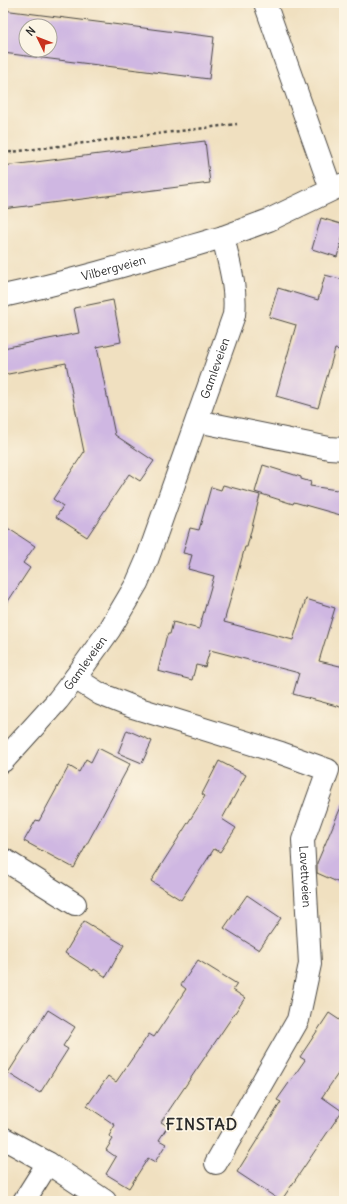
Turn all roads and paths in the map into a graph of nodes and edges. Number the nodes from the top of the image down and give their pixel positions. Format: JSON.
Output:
{"nodes":[{"id":1,"x":265,"y":3,"type":"edge"},
{"id":2,"x":237,"y":124,"type":"dead end"},
{"id":3,"x":3,"y":153,"type":"edge"},
{"id":4,"x":337,"y":187,"type":"edge"},
{"id":5,"x":223,"y":237,"type":"junction"},
{"id":6,"x":3,"y":296,"type":"edge"},
{"id":7,"x":197,"y":421,"type":"junction"},
{"id":8,"x":344,"y":449,"type":"edge"},
{"id":9,"x":75,"y":678,"type":"junction"},
{"id":10,"x":3,"y":761,"type":"edge"},
{"id":11,"x":3,"y":859,"type":"edge"},
{"id":12,"x":75,"y":904,"type":"dead end"},
{"id":13,"x":3,"y":1138,"type":"edge"},
{"id":14,"x":48,"y":1163,"type":"junction"},
{"id":15,"x":216,"y":1163,"type":"dead end"},
{"id":16,"x":24,"y":1201,"type":"edge"},
{"id":17,"x":105,"y":1201,"type":"edge"}],
"edges":[{"from":1,"to":4,"type":"street"},
{"from":2,"to":3,"type":"path"},
{"from":4,"to":5,"type":"street"},
{"from":5,"to":6,"type":"street","name":"Vilbergveien"},
{"from":5,"to":7,"type":"street","name":"Gamleveien"},
{"from":7,"to":8,"type":"street"},
{"from":7,"to":9,"type":"street","name":"Gamleveien"},
{"from":9,"to":10,"type":"street","name":"Gamleveien"},
{"from":9,"to":15,"type":"street","name":"Lavettveien"},
{"from":11,"to":12,"type":"street"},
{"from":13,"to":14,"type":"street"},
{"from":14,"to":16,"type":"street"},
{"from":14,"to":17,"type":"street"}]}
